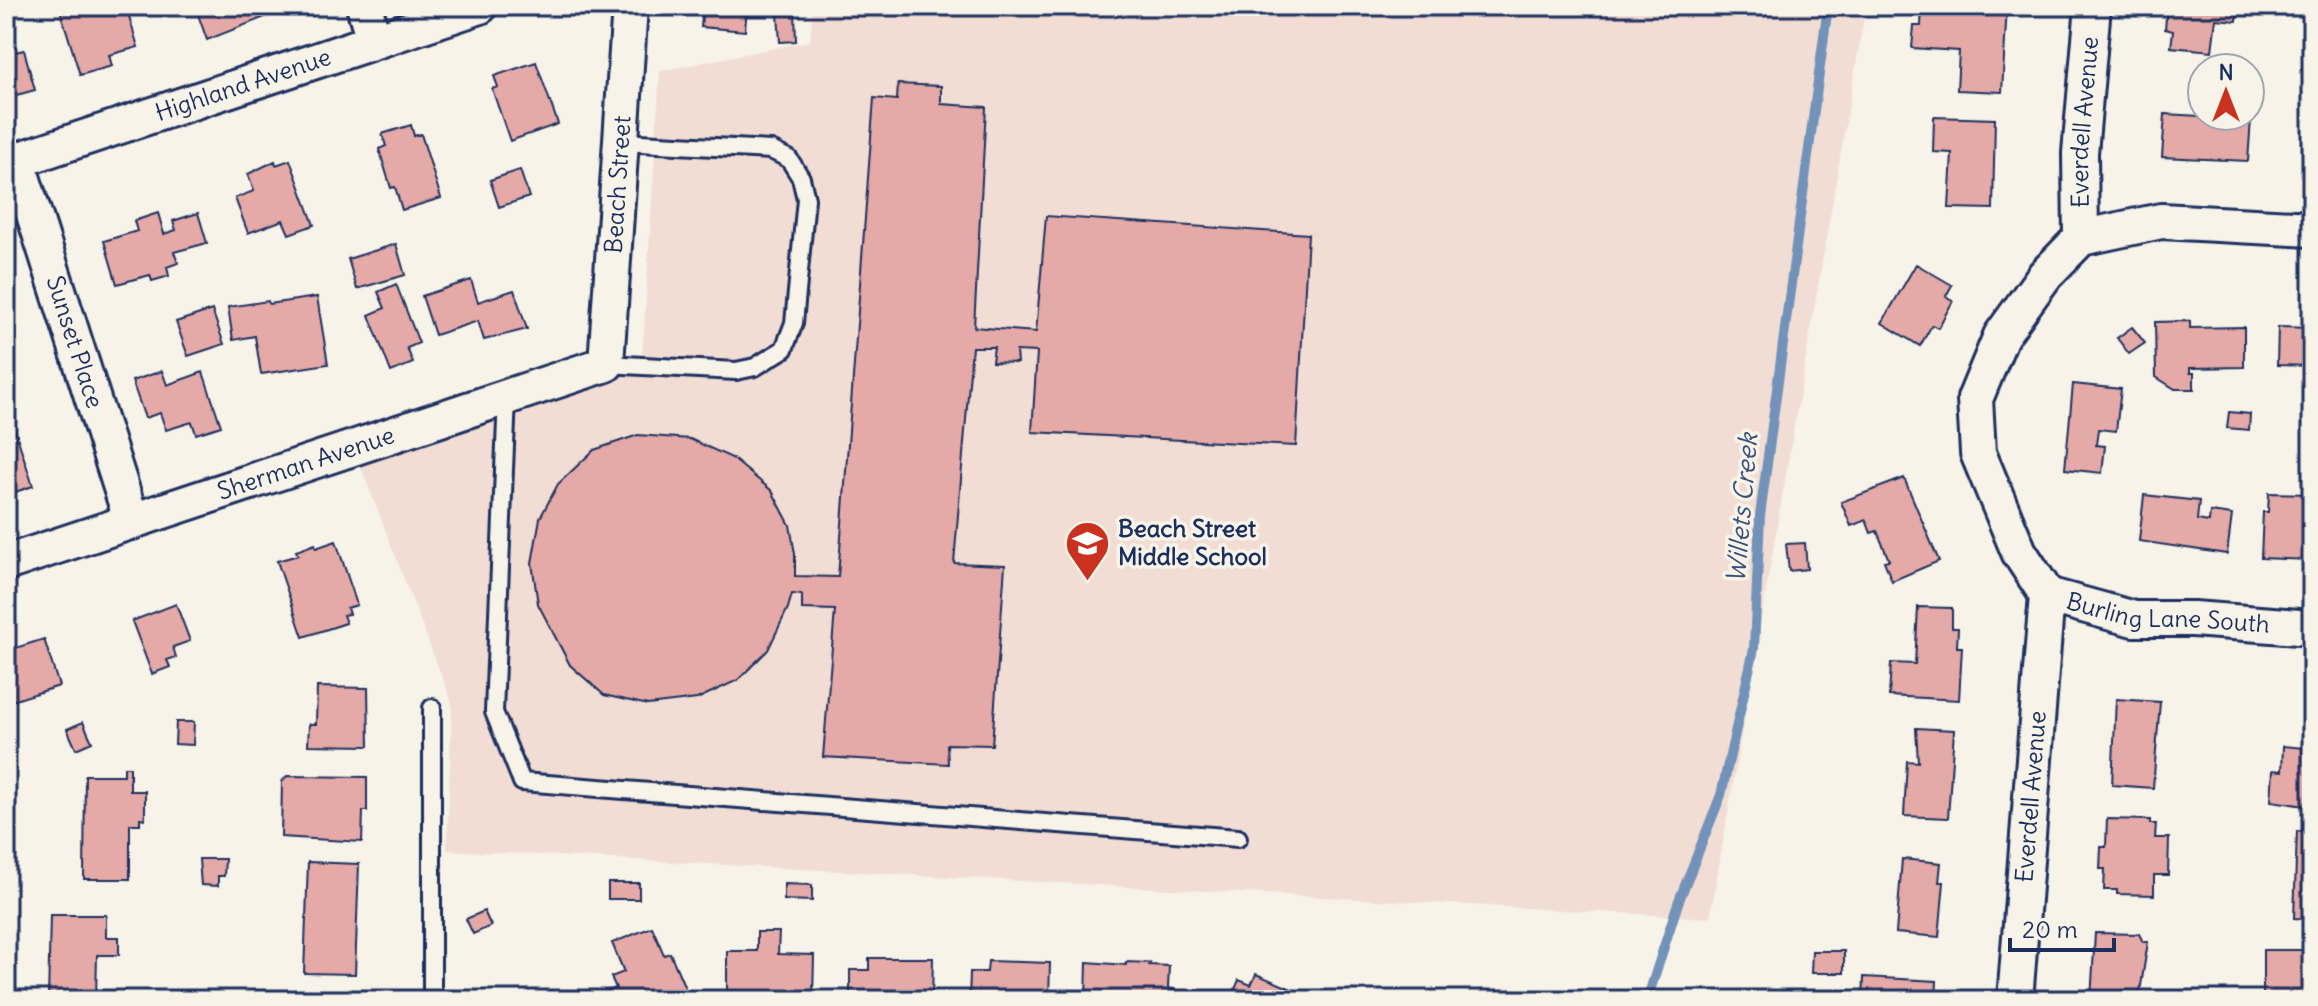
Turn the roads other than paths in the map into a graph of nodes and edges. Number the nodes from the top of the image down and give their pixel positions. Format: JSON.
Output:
{"nodes":[{"id":1,"x":364,"y":6,"type":"edge"},
{"id":2,"x":480,"y":6,"type":"edge"},
{"id":3,"x":630,"y":6,"type":"edge"},
{"id":4,"x":2093,"y":6,"type":"edge"},
{"id":5,"x":374,"y":40,"type":"junction"},
{"id":6,"x":621,"y":142,"type":"junction"},
{"id":7,"x":11,"y":162,"type":"edge"},
{"id":8,"x":2312,"y":229,"type":"edge"},
{"id":9,"x":2081,"y":238,"type":"junction"},
{"id":10,"x":606,"y":364,"type":"junction"},
{"id":11,"x":507,"y":397,"type":"junction"},
{"id":12,"x":132,"y":522,"type":"junction"},
{"id":13,"x":6,"y":563,"type":"edge"},
{"id":14,"x":2047,"y":595,"type":"junction"},
{"id":15,"x":2312,"y":628,"type":"edge"},
{"id":16,"x":432,"y":708,"type":"dead end"},
{"id":17,"x":1238,"y":838,"type":"dead end"},
{"id":18,"x":432,"y":1000,"type":"edge"},
{"id":19,"x":2015,"y":1000,"type":"edge"}],
"edges":[{"from":1,"to":5,"type":"street"},
{"from":2,"to":5,"type":"street","name":"Highland Avenue"},
{"from":3,"to":6,"type":"street","name":"Beach Street"},
{"from":4,"to":9,"type":"street","name":"Everdell Avenue"},
{"from":5,"to":7,"type":"street","name":"Highland Avenue"},
{"from":6,"to":10,"type":"street","name":"Beach Street"},
{"from":6,"to":10,"type":"lane"},
{"from":7,"to":12,"type":"street","name":"Sunset Place"},
{"from":8,"to":9,"type":"street"},
{"from":9,"to":14,"type":"street","name":"Burling Lane South"},
{"from":10,"to":11,"type":"street","name":"Sherman Avenue"},
{"from":11,"to":12,"type":"street","name":"Sherman Avenue"},
{"from":11,"to":17,"type":"lane"},
{"from":12,"to":13,"type":"street","name":"Sherman Avenue"},
{"from":14,"to":15,"type":"street","name":"Burling Lane South"},
{"from":14,"to":19,"type":"street","name":"Everdell Avenue"},
{"from":16,"to":18,"type":"lane"}]}
